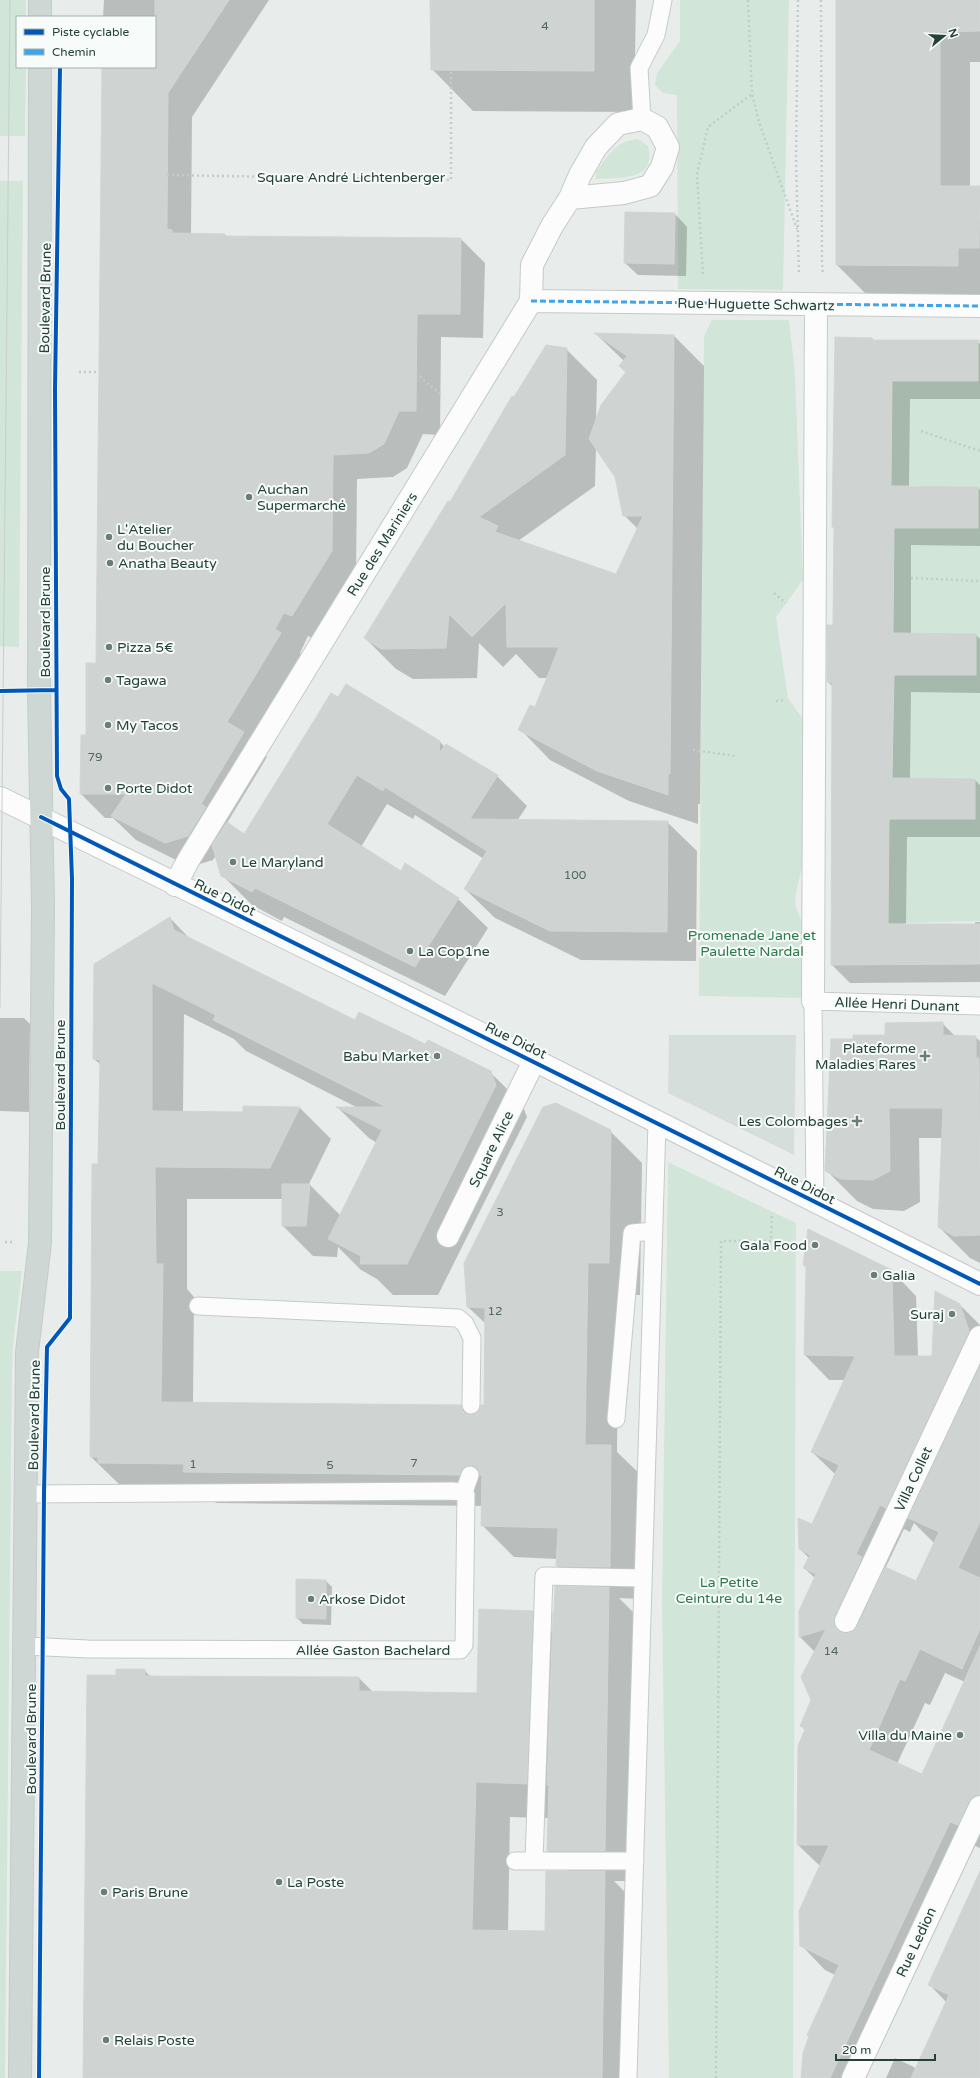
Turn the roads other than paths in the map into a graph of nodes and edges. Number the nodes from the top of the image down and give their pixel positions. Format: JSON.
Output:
{"nodes":[{"id":1,"x":40,"y":0,"type":"edge"},
{"id":2,"x":663,"y":0,"type":"edge"},
{"id":3,"x":40,"y":16,"type":"edge"},
{"id":4,"x":40,"y":68,"type":"edge"},
{"id":5,"x":642,"y":119,"type":"junction"},
{"id":6,"x":570,"y":198,"type":"junction"},
{"id":7,"x":531,"y":301,"type":"junction"},
{"id":8,"x":822,"y":306,"type":"junction"},
{"id":9,"x":980,"y":306,"type":"edge"},
{"id":10,"x":0,"y":798,"type":"edge"},
{"id":11,"x":41,"y":817,"type":"junction"},
{"id":12,"x":175,"y":884,"type":"junction"},
{"id":13,"x":814,"y":1001,"type":"junction"},
{"id":14,"x":980,"y":1006,"type":"edge"},
{"id":15,"x":534,"y":1061,"type":"junction"},
{"id":16,"x":657,"y":1123,"type":"junction"},
{"id":17,"x":815,"y":1202,"type":"junction"},
{"id":18,"x":653,"y":1231,"type":"junction"},
{"id":19,"x":448,"y":1236,"type":"dead end"},
{"id":20,"x":980,"y":1284,"type":"edge"},
{"id":21,"x":198,"y":1306,"type":"dead end"},
{"id":22,"x":980,"y":1337,"type":"edge"},
{"id":23,"x":471,"y":1405,"type":"dead end"},
{"id":24,"x":616,"y":1419,"type":"dead end"},
{"id":25,"x":470,"y":1475,"type":"dead end"},
{"id":26,"x":464,"y":1492,"type":"junction"},
{"id":27,"x":26,"y":1494,"type":"junction"},
{"id":28,"x":642,"y":1578,"type":"junction"},
{"id":29,"x":846,"y":1621,"type":"dead end"},
{"id":30,"x":25,"y":1646,"type":"junction"},
{"id":31,"x":980,"y":1807,"type":"edge"},
{"id":32,"x":515,"y":1861,"type":"dead end"},
{"id":33,"x":534,"y":1861,"type":"junction"},
{"id":34,"x":635,"y":1861,"type":"junction"},
{"id":35,"x":20,"y":2078,"type":"edge"},
{"id":36,"x":628,"y":2078,"type":"edge"},
{"id":37,"x":853,"y":2078,"type":"edge"}],
"edges":[{"from":1,"to":3,"type":"main road"},
{"from":2,"to":5,"type":"lane"},
{"from":4,"to":11,"type":"main road","name":"Boulevard Brune"},
{"from":5,"to":6,"type":"street","name":"Rue des Mariniers"},
{"from":5,"to":6,"type":"street"},
{"from":6,"to":7,"type":"street","name":"Rue des Mariniers"},
{"from":7,"to":8,"type":"street","name":"Rue Huguette Schwartz"},
{"from":7,"to":12,"type":"street","name":"Rue des Mariniers"},
{"from":8,"to":9,"type":"street","name":"Rue Huguette Schwartz"},
{"from":8,"to":13,"type":"street"},
{"from":10,"to":11,"type":"street","name":"Rue Didot"},
{"from":11,"to":12,"type":"street","name":"Rue Didot"},
{"from":11,"to":27,"type":"main road","name":"Boulevard Brune"},
{"from":12,"to":15,"type":"street","name":"Rue Didot"},
{"from":13,"to":14,"type":"lane","name":"Allée Henri Dunant"},
{"from":13,"to":17,"type":"lane"},
{"from":15,"to":16,"type":"street","name":"Rue Didot"},
{"from":15,"to":19,"type":"street","name":"Square Alice"},
{"from":16,"to":17,"type":"street","name":"Rue Didot"},
{"from":16,"to":18,"type":"lane"},
{"from":17,"to":20,"type":"street","name":"Rue Didot"},
{"from":18,"to":24,"type":"lane"},
{"from":18,"to":28,"type":"lane"},
{"from":21,"to":23,"type":"lane"},
{"from":22,"to":29,"type":"street","name":"Villa Collet"},
{"from":25,"to":26,"type":"lane"},
{"from":26,"to":27,"type":"lane"},
{"from":26,"to":30,"type":"lane","name":"Allée Gaston Bachelard"},
{"from":27,"to":30,"type":"main road","name":"Boulevard Brune"},
{"from":28,"to":33,"type":"lane"},
{"from":28,"to":34,"type":"lane"},
{"from":30,"to":35,"type":"main road","name":"Boulevard Brune"},
{"from":31,"to":37,"type":"street","name":"Rue Ledion"},
{"from":32,"to":33,"type":"lane"},
{"from":33,"to":34,"type":"lane"},
{"from":34,"to":36,"type":"lane"}]}
